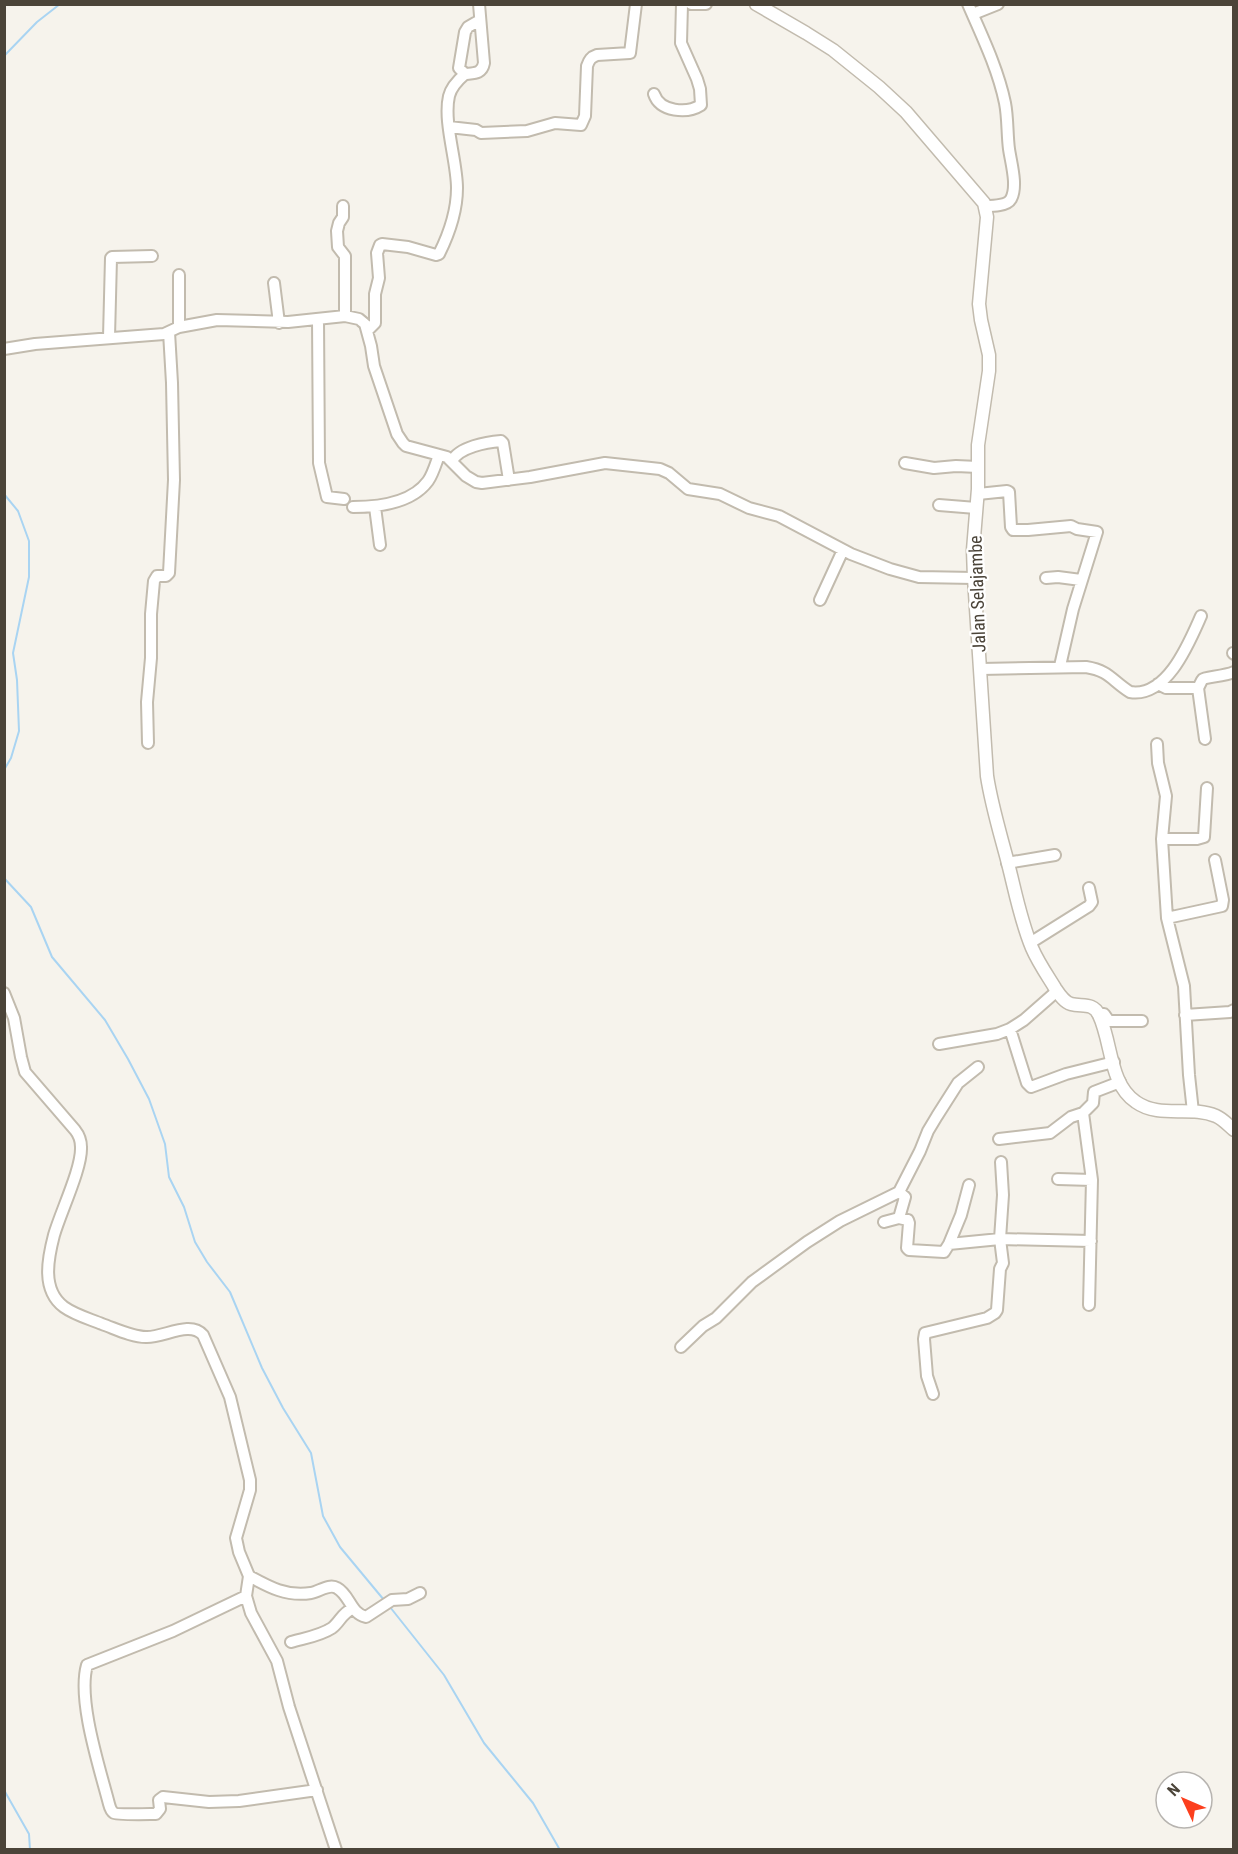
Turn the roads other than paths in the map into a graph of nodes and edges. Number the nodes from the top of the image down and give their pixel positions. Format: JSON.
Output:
{"nodes":[{"id":1,"x":479,"y":4,"type":"edge"},
{"id":2,"x":636,"y":4,"type":"edge"},
{"id":3,"x":682,"y":4,"type":"edge"},
{"id":4,"x":691,"y":4,"type":"edge"},
{"id":5,"x":706,"y":4,"type":"edge"},
{"id":6,"x":756,"y":4,"type":"edge"},
{"id":7,"x":998,"y":4,"type":"edge"},
{"id":8,"x":970,"y":10,"type":"edge"},
{"id":9,"x":480,"y":20,"type":"junction"},
{"id":10,"x":465,"y":74,"type":"junction"},
{"id":11,"x":654,"y":94,"type":"dead end"},
{"id":12,"x":449,"y":127,"type":"junction"},
{"id":13,"x":343,"y":206,"type":"dead end"},
{"id":14,"x":986,"y":206,"type":"junction"},
{"id":15,"x":152,"y":256,"type":"dead end"},
{"id":16,"x":179,"y":275,"type":"dead end"},
{"id":17,"x":274,"y":283,"type":"dead end"},
{"id":18,"x":345,"y":315,"type":"junction"},
{"id":19,"x":318,"y":319,"type":"junction"},
{"id":20,"x":279,"y":323,"type":"junction"},
{"id":21,"x":179,"y":327,"type":"junction"},
{"id":22,"x":367,"y":331,"type":"junction"},
{"id":23,"x":169,"y":332,"type":"junction"},
{"id":24,"x":109,"y":337,"type":"junction"},
{"id":25,"x":4,"y":349,"type":"edge"},
{"id":26,"x":440,"y":454,"type":"junction"},
{"id":27,"x":452,"y":461,"type":"junction"},
{"id":28,"x":905,"y":463,"type":"dead end"},
{"id":29,"x":978,"y":467,"type":"junction"},
{"id":30,"x":509,"y":480,"type":"junction"},
{"id":31,"x":978,"y":494,"type":"junction"},
{"id":32,"x":939,"y":505,"type":"dead end"},
{"id":33,"x":375,"y":507,"type":"junction"},
{"id":34,"x":976,"y":508,"type":"junction"},
{"id":35,"x":380,"y":545,"type":"dead end"},
{"id":36,"x":843,"y":550,"type":"junction"},
{"id":37,"x":974,"y":578,"type":"junction"},
{"id":38,"x":1046,"y":579,"type":"dead end"},
{"id":39,"x":1081,"y":580,"type":"junction"},
{"id":40,"x":820,"y":600,"type":"dead end"},
{"id":41,"x":1201,"y":616,"type":"dead end"},
{"id":42,"x":1060,"y":666,"type":"junction"},
{"id":43,"x":981,"y":669,"type":"junction"},
{"id":44,"x":1233,"y":672,"type":"edge"},
{"id":45,"x":1158,"y":684,"type":"junction"},
{"id":46,"x":1198,"y":688,"type":"junction"},
{"id":47,"x":1204,"y":739,"type":"dead end"},
{"id":48,"x":148,"y":743,"type":"dead end"},
{"id":49,"x":1157,"y":744,"type":"dead end"},
{"id":50,"x":1207,"y":788,"type":"dead end"},
{"id":51,"x":1162,"y":839,"type":"junction"},
{"id":52,"x":1055,"y":855,"type":"dead end"},
{"id":53,"x":1215,"y":860,"type":"dead end"},
{"id":54,"x":1007,"y":863,"type":"junction"},
{"id":55,"x":1089,"y":888,"type":"dead end"},
{"id":56,"x":1167,"y":918,"type":"junction"},
{"id":57,"x":1030,"y":943,"type":"junction"},
{"id":58,"x":1057,"y":991,"type":"junction"},
{"id":59,"x":4,"y":993,"type":"edge"},
{"id":60,"x":1233,"y":1010,"type":"edge"},
{"id":61,"x":1098,"y":1014,"type":"junction"},
{"id":62,"x":1185,"y":1015,"type":"junction"},
{"id":63,"x":1142,"y":1021,"type":"dead end"},
{"id":64,"x":1010,"y":1029,"type":"junction"},
{"id":65,"x":939,"y":1044,"type":"dead end"},
{"id":66,"x":1114,"y":1062,"type":"junction"},
{"id":67,"x":978,"y":1067,"type":"dead end"},
{"id":68,"x":1120,"y":1082,"type":"junction"},
{"id":69,"x":1193,"y":1112,"type":"junction"},
{"id":70,"x":1083,"y":1113,"type":"junction"},
{"id":71,"x":1233,"y":1131,"type":"edge"},
{"id":72,"x":999,"y":1139,"type":"dead end"},
{"id":73,"x":1001,"y":1162,"type":"dead end"},
{"id":74,"x":1058,"y":1179,"type":"dead end"},
{"id":75,"x":1092,"y":1180,"type":"junction"},
{"id":76,"x":969,"y":1185,"type":"dead end"},
{"id":77,"x":898,"y":1192,"type":"junction"},
{"id":78,"x":899,"y":1218,"type":"junction"},
{"id":79,"x":884,"y":1222,"type":"dead end"},
{"id":80,"x":1000,"y":1239,"type":"junction"},
{"id":81,"x":1091,"y":1241,"type":"junction"},
{"id":82,"x":949,"y":1244,"type":"junction"},
{"id":83,"x":1089,"y":1305,"type":"dead end"},
{"id":84,"x":681,"y":1347,"type":"dead end"},
{"id":85,"x":933,"y":1394,"type":"dead end"},
{"id":86,"x":249,"y":1576,"type":"junction"},
{"id":87,"x":420,"y":1593,"type":"dead end"},
{"id":88,"x":246,"y":1596,"type":"junction"},
{"id":89,"x":352,"y":1609,"type":"junction"},
{"id":90,"x":291,"y":1642,"type":"dead end"},
{"id":91,"x":317,"y":1790,"type":"junction"},
{"id":92,"x":336,"y":1850,"type":"edge"}],
"edges":[{"from":1,"to":9,"type":"street"},
{"from":2,"to":12,"type":"street"},
{"from":3,"to":11,"type":"street"},
{"from":4,"to":5,"type":"street"},
{"from":6,"to":14,"type":"street"},
{"from":7,"to":8,"type":"street"},
{"from":8,"to":14,"type":"street"},
{"from":9,"to":10,"type":"street"},
{"from":9,"to":10,"type":"street"},
{"from":10,"to":12,"type":"street"},
{"from":12,"to":22,"type":"street"},
{"from":13,"to":18,"type":"street"},
{"from":14,"to":29,"type":"street","name":"Jalan Selajambe"},
{"from":15,"to":24,"type":"street"},
{"from":16,"to":21,"type":"street"},
{"from":17,"to":20,"type":"street"},
{"from":18,"to":19,"type":"street"},
{"from":18,"to":22,"type":"street"},
{"from":19,"to":20,"type":"street"},
{"from":19,"to":33,"type":"street"},
{"from":20,"to":21,"type":"street"},
{"from":21,"to":23,"type":"street"},
{"from":22,"to":26,"type":"street"},
{"from":23,"to":24,"type":"street"},
{"from":23,"to":48,"type":"street"},
{"from":24,"to":25,"type":"street"},
{"from":26,"to":27,"type":"street"},
{"from":26,"to":33,"type":"street"},
{"from":27,"to":30,"type":"street"},
{"from":27,"to":30,"type":"street"},
{"from":28,"to":29,"type":"street"},
{"from":29,"to":31,"type":"street","name":"Jalan Selajambe"},
{"from":30,"to":36,"type":"street"},
{"from":31,"to":34,"type":"street","name":"Jalan Selajambe"},
{"from":31,"to":39,"type":"street"},
{"from":32,"to":34,"type":"street"},
{"from":33,"to":35,"type":"street"},
{"from":34,"to":37,"type":"street","name":"Jalan Selajambe"},
{"from":36,"to":37,"type":"street"},
{"from":36,"to":40,"type":"street"},
{"from":37,"to":43,"type":"street","name":"Jalan Selajambe"},
{"from":38,"to":39,"type":"street"},
{"from":39,"to":42,"type":"street"},
{"from":41,"to":45,"type":"street"},
{"from":42,"to":43,"type":"street"},
{"from":42,"to":45,"type":"street"},
{"from":43,"to":54,"type":"street","name":"Jalan Selajambe"},
{"from":44,"to":46,"type":"street"},
{"from":45,"to":46,"type":"street"},
{"from":46,"to":47,"type":"street"},
{"from":49,"to":51,"type":"street"},
{"from":50,"to":51,"type":"street"},
{"from":51,"to":56,"type":"street"},
{"from":52,"to":54,"type":"street"},
{"from":53,"to":56,"type":"street"},
{"from":54,"to":57,"type":"street","name":"Jalan Selajambe"},
{"from":55,"to":57,"type":"street"},
{"from":56,"to":62,"type":"street"},
{"from":57,"to":58,"type":"street","name":"Jalan Selajambe"},
{"from":58,"to":61,"type":"street","name":"Jalan Selajambe"},
{"from":58,"to":64,"type":"street"},
{"from":59,"to":86,"type":"street"},
{"from":60,"to":62,"type":"street"},
{"from":61,"to":63,"type":"street"},
{"from":61,"to":66,"type":"street"},
{"from":62,"to":69,"type":"street"},
{"from":64,"to":65,"type":"street"},
{"from":64,"to":66,"type":"street"},
{"from":66,"to":68,"type":"street"},
{"from":67,"to":77,"type":"street"},
{"from":68,"to":69,"type":"street"},
{"from":68,"to":70,"type":"street"},
{"from":69,"to":71,"type":"street"},
{"from":70,"to":72,"type":"street"},
{"from":70,"to":75,"type":"street"},
{"from":73,"to":80,"type":"street"},
{"from":74,"to":75,"type":"street"},
{"from":75,"to":81,"type":"street"},
{"from":76,"to":82,"type":"street"},
{"from":77,"to":78,"type":"street"},
{"from":77,"to":84,"type":"street"},
{"from":78,"to":79,"type":"street"},
{"from":78,"to":82,"type":"street"},
{"from":80,"to":81,"type":"street"},
{"from":80,"to":82,"type":"street"},
{"from":80,"to":85,"type":"street"},
{"from":81,"to":83,"type":"street"},
{"from":86,"to":88,"type":"street"},
{"from":86,"to":89,"type":"street"},
{"from":87,"to":89,"type":"street"},
{"from":88,"to":91,"type":"street"},
{"from":88,"to":91,"type":"street"},
{"from":89,"to":90,"type":"street"},
{"from":91,"to":92,"type":"street"}]}
